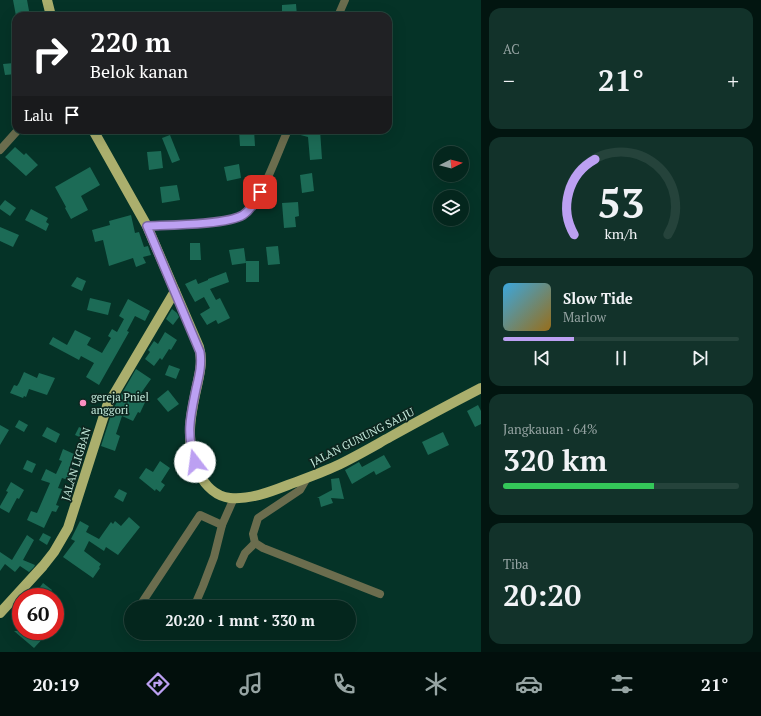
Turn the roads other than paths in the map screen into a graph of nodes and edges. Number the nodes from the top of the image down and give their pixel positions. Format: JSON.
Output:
{"nodes":[{"id":1,"x":47,"y":0,"type":"edge"},
{"id":2,"x":345,"y":0,"type":"edge"},
{"id":3,"x":50,"y":12,"type":"edge"},
{"id":4,"x":340,"y":12,"type":"edge"},
{"id":5,"x":14,"y":134,"type":"edge"},
{"id":6,"x":95,"y":134,"type":"edge"},
{"id":7,"x":286,"y":134,"type":"edge"},
{"id":8,"x":0,"y":150,"type":"edge"},
{"id":9,"x":147,"y":226,"type":"junction"},
{"id":10,"x":175,"y":291,"type":"junction"},
{"id":11,"x":481,"y":388,"type":"edge"},
{"id":12,"x":307,"y":478,"type":"junction"},
{"id":13,"x":234,"y":498,"type":"junction"},
{"id":14,"x":222,"y":525,"type":"junction"},
{"id":15,"x":255,"y":543,"type":"junction"},
{"id":16,"x":240,"y":564,"type":"dead end"},
{"id":17,"x":380,"y":594,"type":"dead end"},
{"id":18,"x":144,"y":600,"type":"edge"},
{"id":19,"x":197,"y":600,"type":"edge"},
{"id":20,"x":0,"y":613,"type":"edge"}],
"edges":[{"from":1,"to":3,"type":"main road"},
{"from":2,"to":4,"type":"street"},
{"from":5,"to":8,"type":"street"},
{"from":6,"to":9,"type":"main road","name":"JALAN GUNUNG SALJU"},
{"from":7,"to":9,"type":"street"},
{"from":9,"to":10,"type":"main road","name":"JALAN GUNUNG SALJU"},
{"from":10,"to":13,"type":"main road","name":"JALAN GUNUNG SALJU"},
{"from":10,"to":20,"type":"main road","name":"JALAN LIGBAN"},
{"from":11,"to":12,"type":"main road","name":"JALAN GUNUNG SALJU"},
{"from":12,"to":13,"type":"main road","name":"JALAN GUNUNG SALJU"},
{"from":12,"to":15,"type":"street"},
{"from":13,"to":14,"type":"street"},
{"from":14,"to":18,"type":"street"},
{"from":14,"to":19,"type":"street"},
{"from":15,"to":16,"type":"street"},
{"from":15,"to":17,"type":"street"}]}
